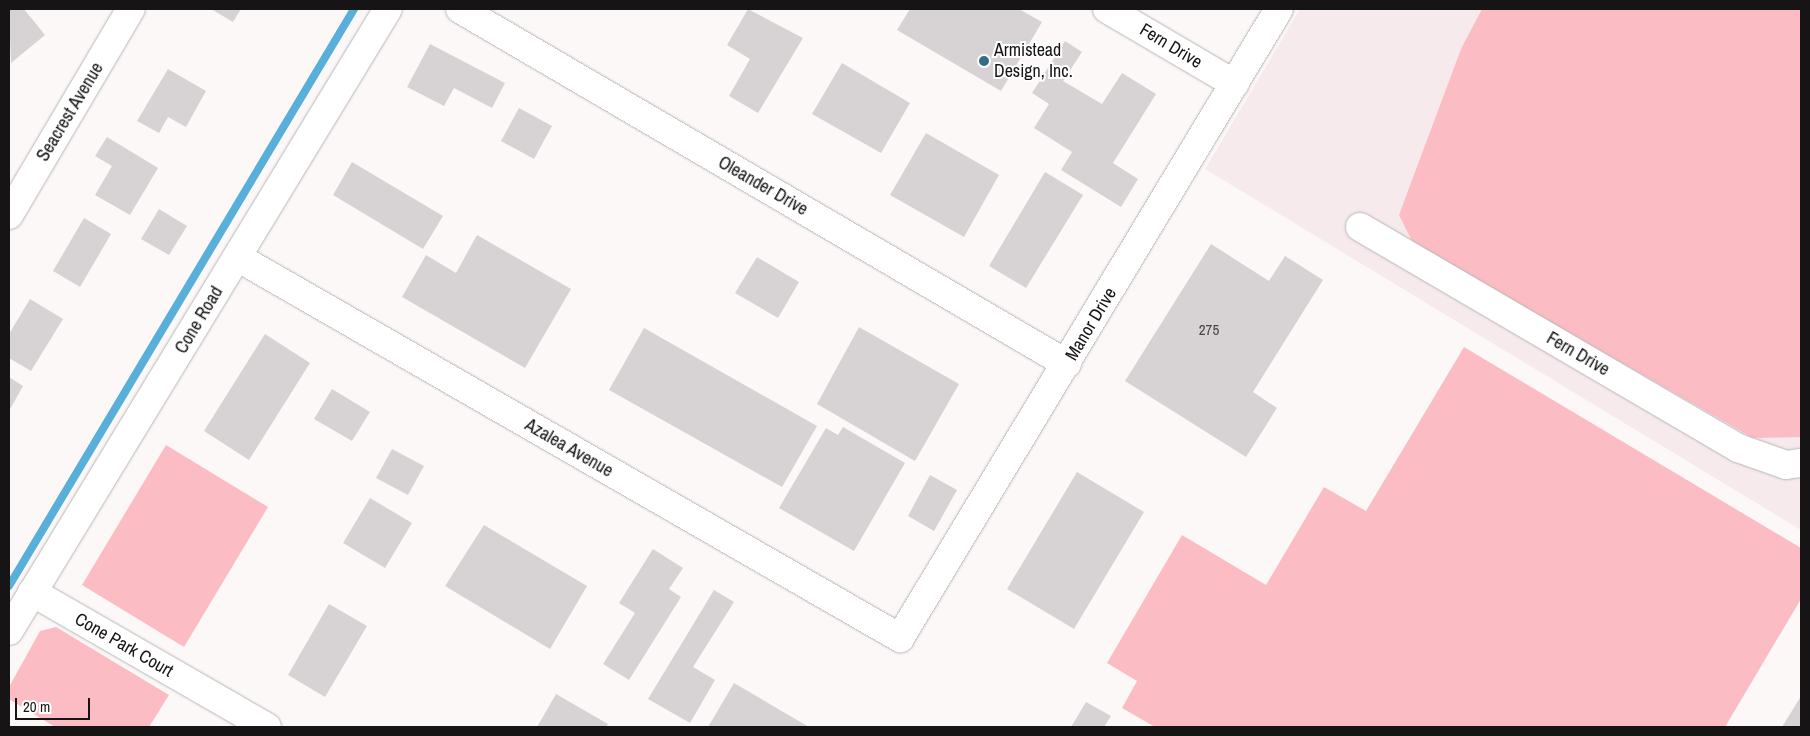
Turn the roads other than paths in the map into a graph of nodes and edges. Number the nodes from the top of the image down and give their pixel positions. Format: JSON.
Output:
{"nodes":[{"id":1,"x":131,"y":9,"type":"edge"},
{"id":2,"x":388,"y":9,"type":"edge"},
{"id":3,"x":460,"y":9,"type":"edge"},
{"id":4,"x":1107,"y":9,"type":"edge"},
{"id":5,"x":1279,"y":9,"type":"edge"},
{"id":6,"x":1235,"y":84,"type":"junction"},
{"id":7,"x":9,"y":215,"type":"edge"},
{"id":8,"x":1360,"y":227,"type":"dead end"},
{"id":9,"x":237,"y":257,"type":"junction"},
{"id":10,"x":1067,"y":364,"type":"junction"},
{"id":11,"x":1801,"y":463,"type":"edge"},
{"id":12,"x":32,"y":592,"type":"junction"},
{"id":13,"x":9,"y":631,"type":"edge"},
{"id":14,"x":900,"y":638,"type":"joint"},
{"id":15,"x":267,"y":727,"type":"edge"}],
"edges":[{"from":1,"to":7,"type":"street","name":"Seacrest Avenue"},
{"from":2,"to":9,"type":"street","name":"Cone Road"},
{"from":3,"to":10,"type":"street","name":"Oleander Drive"},
{"from":4,"to":6,"type":"street","name":"Fern Drive"},
{"from":5,"to":6,"type":"street","name":"Manor Drive"},
{"from":6,"to":10,"type":"street","name":"Manor Drive"},
{"from":8,"to":11,"type":"street","name":"Fern Drive"},
{"from":9,"to":12,"type":"street","name":"Cone Road"},
{"from":9,"to":14,"type":"street","name":"Azalea Avenue"},
{"from":10,"to":14,"type":"street","name":"Manor Drive"},
{"from":12,"to":13,"type":"street","name":"Cone Road"},
{"from":12,"to":15,"type":"street","name":"Cone Park Court"}]}
